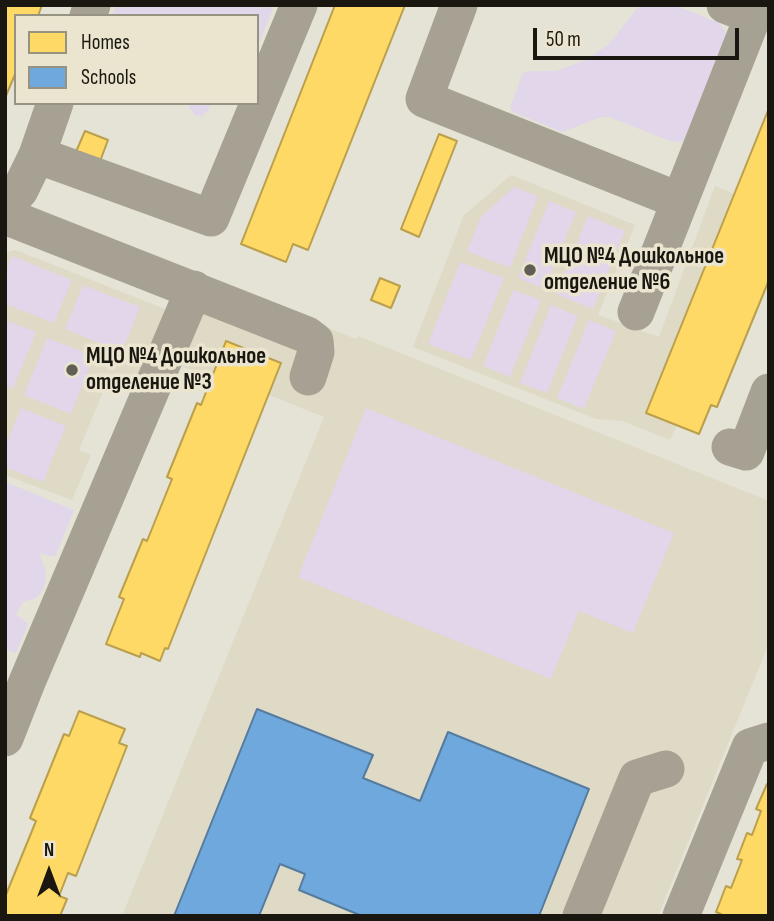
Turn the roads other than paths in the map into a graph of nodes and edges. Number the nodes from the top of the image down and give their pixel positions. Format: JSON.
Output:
{"nodes":[{"id":1,"x":299,"y":5,"type":"edge"},
{"id":2,"x":459,"y":5,"type":"edge"},
{"id":3,"x":725,"y":5,"type":"edge"},
{"id":4,"x":259,"y":102,"type":"edge"},
{"id":5,"x":54,"y":105,"type":"edge"},
{"id":6,"x":258,"y":105,"type":"edge"},
{"id":7,"x":37,"y":155,"type":"junction"},
{"id":8,"x":680,"y":201,"type":"junction"},
{"id":9,"x":5,"y":207,"type":"edge"},
{"id":10,"x":5,"y":216,"type":"edge"},
{"id":11,"x":194,"y":289,"type":"junction"},
{"id":12,"x":636,"y":312,"type":"dead end"},
{"id":13,"x":308,"y":377,"type":"dead end"},
{"id":14,"x":769,"y":392,"type":"edge"},
{"id":15,"x":730,"y":447,"type":"dead end"},
{"id":16,"x":16,"y":677,"type":"edge"},
{"id":17,"x":5,"y":738,"type":"edge"},
{"id":18,"x":769,"y":741,"type":"edge"},
{"id":19,"x":666,"y":769,"type":"dead end"},
{"id":20,"x":581,"y":916,"type":"edge"},
{"id":21,"x":681,"y":916,"type":"edge"}],
"edges":[{"from":1,"to":4,"type":"lane"},
{"from":2,"to":8,"type":"lane"},
{"from":3,"to":8,"type":"lane"},
{"from":5,"to":7,"type":"lane"},
{"from":6,"to":7,"type":"lane"},
{"from":7,"to":9,"type":"lane"},
{"from":8,"to":12,"type":"lane"},
{"from":10,"to":11,"type":"lane"},
{"from":11,"to":13,"type":"lane"},
{"from":11,"to":16,"type":"lane"},
{"from":14,"to":15,"type":"lane"},
{"from":16,"to":17,"type":"lane"},
{"from":18,"to":21,"type":"lane"},
{"from":19,"to":20,"type":"lane"}]}
